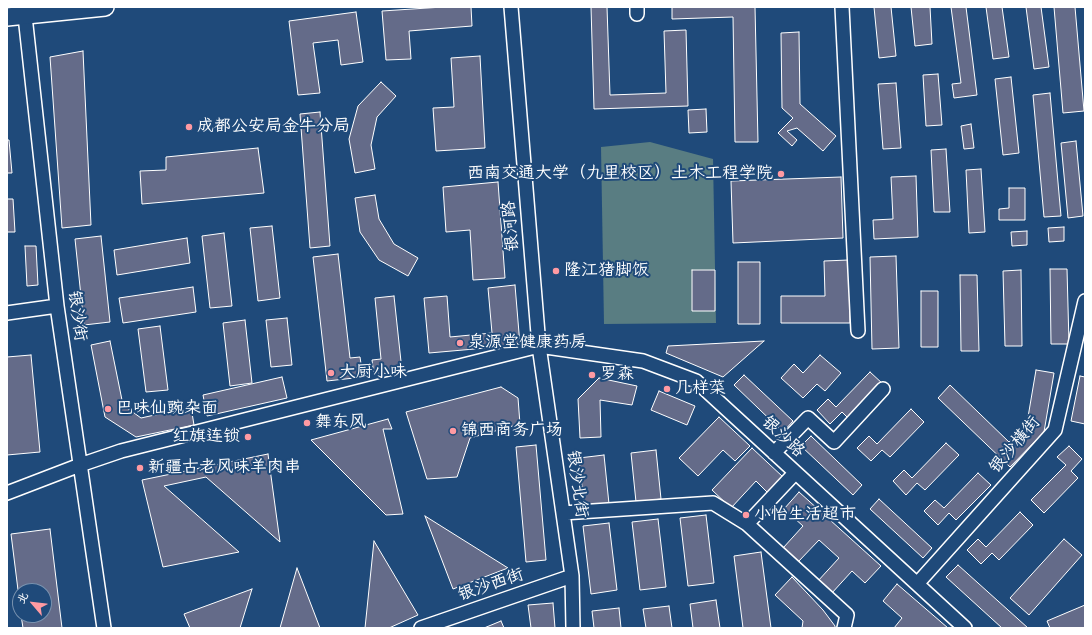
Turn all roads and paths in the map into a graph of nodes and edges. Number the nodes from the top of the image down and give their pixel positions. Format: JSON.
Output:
{"nodes":[{"id":1,"x":105,"y":7,"type":"edge"},
{"id":2,"x":511,"y":7,"type":"edge"},
{"id":3,"x":842,"y":7,"type":"edge"},
{"id":4,"x":24,"y":11,"type":"edge"},
{"id":5,"x":7,"y":17,"type":"edge"},
{"id":6,"x":1085,"y":301,"type":"edge"},
{"id":7,"x":57,"y":306,"type":"junction"},
{"id":8,"x":7,"y":314,"type":"edge"},
{"id":9,"x":858,"y":331,"type":"dead end"},
{"id":10,"x":540,"y":346,"type":"junction"},
{"id":11,"x":883,"y":389,"type":"dead end"},
{"id":12,"x":774,"y":453,"type":"junction"},
{"id":13,"x":80,"y":465,"type":"junction"},
{"id":14,"x":795,"y":473,"type":"junction"},
{"id":15,"x":7,"y":494,"type":"edge"},
{"id":16,"x":563,"y":513,"type":"junction"},
{"id":17,"x":747,"y":524,"type":"junction"},
{"id":18,"x":572,"y":576,"type":"junction"},
{"id":19,"x":917,"y":584,"type":"junction"},
{"id":20,"x":104,"y":628,"type":"edge"},
{"id":21,"x":421,"y":628,"type":"edge"},
{"id":22,"x":573,"y":628,"type":"edge"},
{"id":23,"x":844,"y":628,"type":"edge"},
{"id":24,"x":965,"y":628,"type":"edge"}],
"edges":[{"from":1,"to":4,"type":"main road"},
{"from":2,"to":10,"type":"street","name":"银河路"},
{"from":3,"to":9,"type":"street"},
{"from":4,"to":5,"type":"main road"},
{"from":4,"to":7,"type":"street","name":"银沙街"},
{"from":6,"to":19,"type":"street","name":"银沙横街"},
{"from":7,"to":8,"type":"street"},
{"from":7,"to":13,"type":"street","name":"银沙街"},
{"from":10,"to":12,"type":"street","name":"银沙路"},
{"from":10,"to":13,"type":"street"},
{"from":10,"to":16,"type":"street","name":"银沙北街"},
{"from":11,"to":12,"type":"street"},
{"from":12,"to":14,"type":"street","name":"银沙路"},
{"from":13,"to":15,"type":"street"},
{"from":13,"to":20,"type":"street","name":"银沙街"},
{"from":14,"to":17,"type":"street"},
{"from":14,"to":19,"type":"street","name":"银沙路"},
{"from":16,"to":17,"type":"street"},
{"from":16,"to":18,"type":"street","name":"银沙北街"},
{"from":17,"to":23,"type":"street"},
{"from":18,"to":21,"type":"street","name":"银沙西街"},
{"from":18,"to":22,"type":"street","name":"银沙北街"},
{"from":19,"to":24,"type":"street","name":"银沙路"}]}
